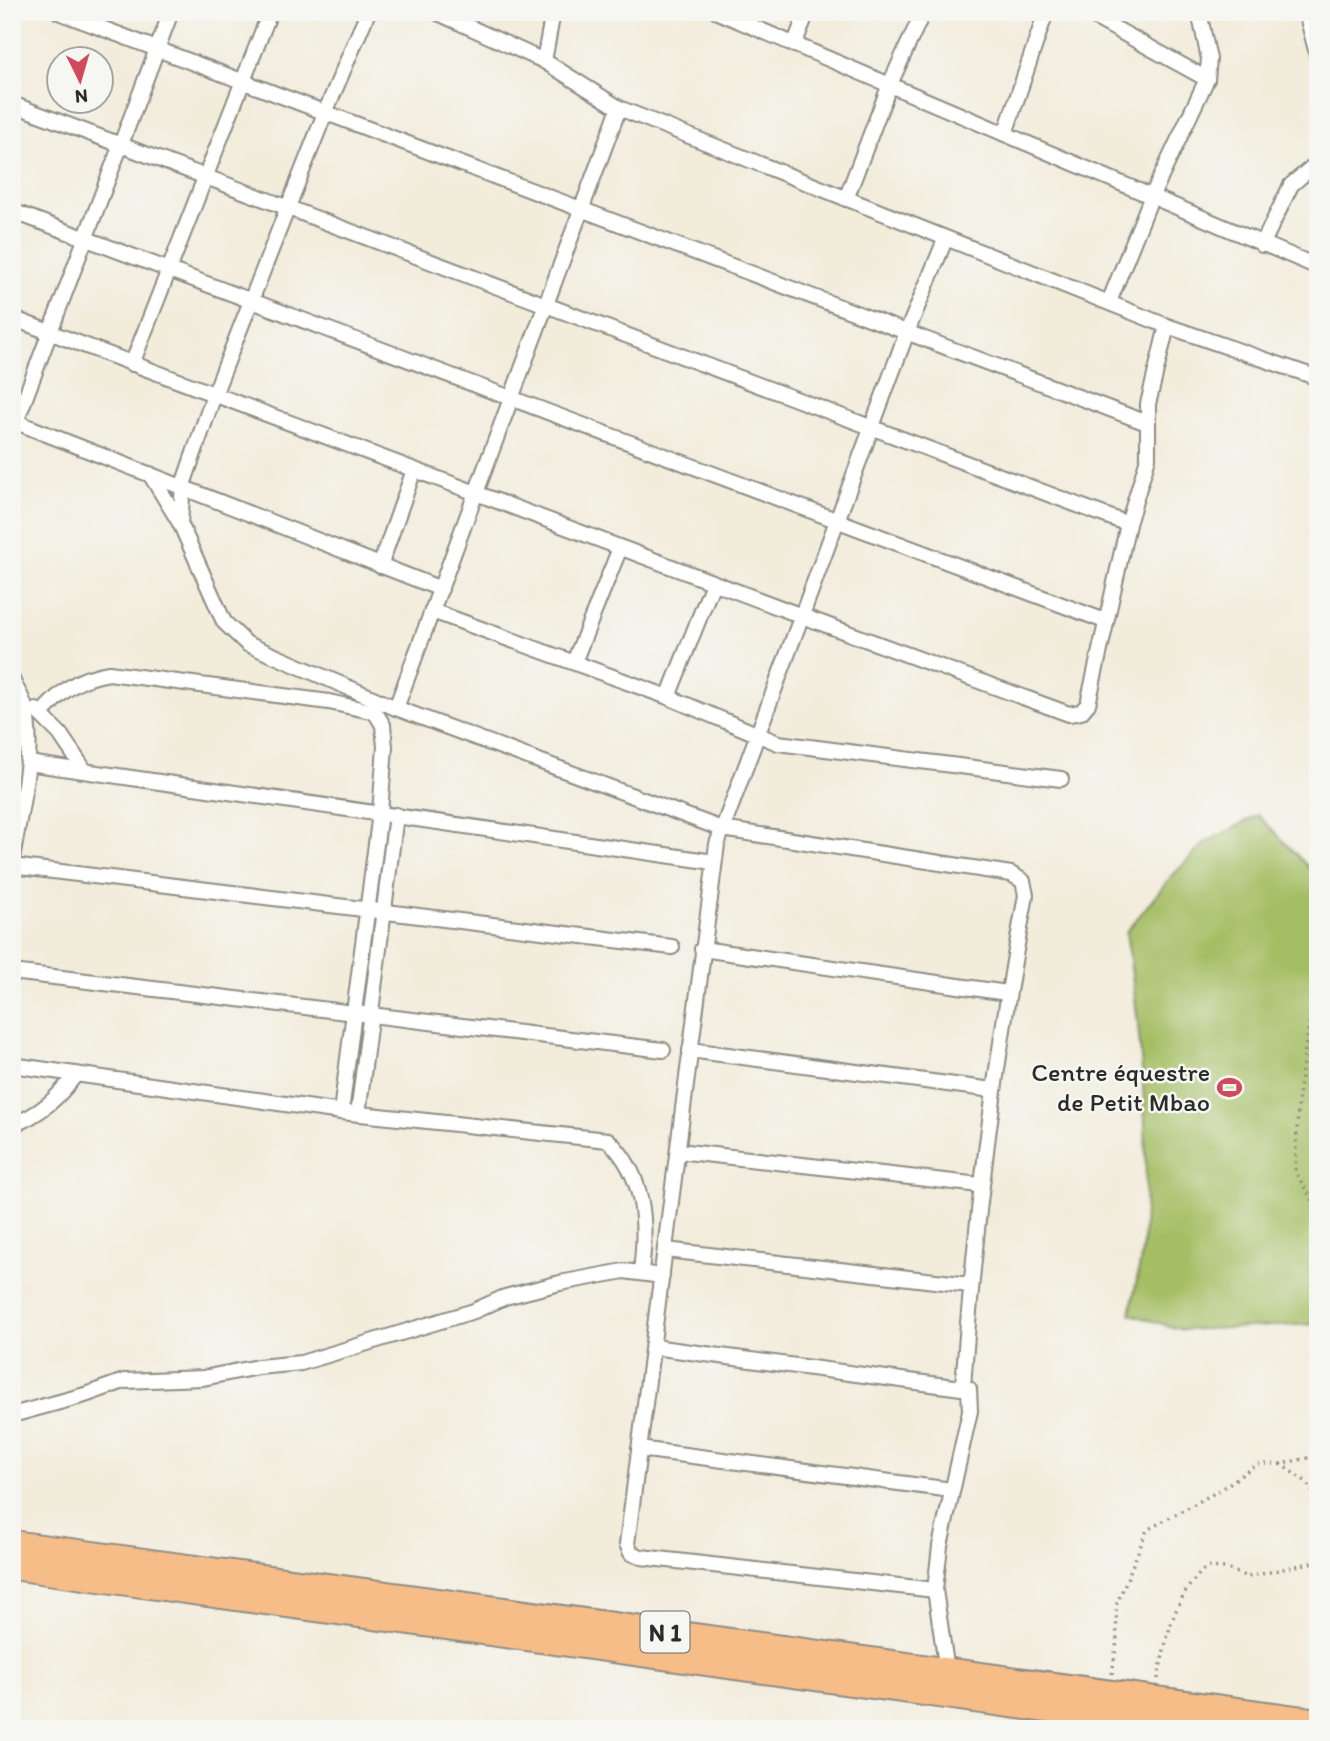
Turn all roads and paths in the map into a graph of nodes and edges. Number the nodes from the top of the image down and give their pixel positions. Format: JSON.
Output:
{"nodes":[{"id":1,"x":59,"y":12,"type":"edge"},
{"id":2,"x":171,"y":12,"type":"edge"},
{"id":3,"x":270,"y":12,"type":"edge"},
{"id":4,"x":368,"y":12,"type":"edge"},
{"id":5,"x":436,"y":12,"type":"edge"},
{"id":6,"x":553,"y":12,"type":"edge"},
{"id":7,"x":718,"y":12,"type":"edge"},
{"id":8,"x":807,"y":12,"type":"edge"},
{"id":9,"x":923,"y":12,"type":"edge"},
{"id":10,"x":1046,"y":12,"type":"edge"},
{"id":11,"x":1085,"y":12,"type":"edge"},
{"id":12,"x":1199,"y":12,"type":"edge"},
{"id":13,"x":1306,"y":12,"type":"edge"},
{"id":14,"x":451,"y":15,"type":"edge"},
{"id":15,"x":794,"y":45,"type":"junction"},
{"id":16,"x":157,"y":49,"type":"junction"},
{"id":17,"x":1318,"y":58,"type":"edge"},
{"id":18,"x":544,"y":61,"type":"junction"},
{"id":19,"x":1207,"y":79,"type":"junction"},
{"id":20,"x":243,"y":80,"type":"junction"},
{"id":21,"x":890,"y":84,"type":"junction"},
{"id":22,"x":12,"y":104,"type":"edge"},
{"id":23,"x":619,"y":108,"type":"junction"},
{"id":24,"x":325,"y":113,"type":"junction"},
{"id":25,"x":1005,"y":134,"type":"junction"},
{"id":26,"x":121,"y":145,"type":"junction"},
{"id":27,"x":1318,"y":162,"type":"edge"},
{"id":28,"x":205,"y":176,"type":"junction"},
{"id":29,"x":1151,"y":198,"type":"junction"},
{"id":30,"x":846,"y":199,"type":"junction"},
{"id":31,"x":287,"y":207,"type":"junction"},
{"id":32,"x":581,"y":210,"type":"junction"},
{"id":33,"x":12,"y":211,"type":"edge"},
{"id":34,"x":86,"y":239,"type":"junction"},
{"id":35,"x":945,"y":240,"type":"junction"},
{"id":36,"x":1262,"y":245,"type":"junction"},
{"id":37,"x":1318,"y":267,"type":"edge"},
{"id":38,"x":169,"y":270,"type":"junction"},
{"id":39,"x":252,"y":301,"type":"junction"},
{"id":40,"x":1109,"y":302,"type":"junction"},
{"id":41,"x":546,"y":305,"type":"junction"},
{"id":42,"x":12,"y":318,"type":"edge"},
{"id":43,"x":1167,"y":326,"type":"junction"},
{"id":44,"x":907,"y":332,"type":"junction"},
{"id":45,"x":50,"y":333,"type":"junction"},
{"id":46,"x":132,"y":364,"type":"junction"},
{"id":47,"x":1318,"y":378,"type":"edge"},
{"id":48,"x":214,"y":395,"type":"junction"},
{"id":49,"x":511,"y":398,"type":"junction"},
{"id":50,"x":14,"y":423,"type":"edge"},
{"id":51,"x":1147,"y":423,"type":"junction"},
{"id":52,"x":871,"y":427,"type":"junction"},
{"id":53,"x":414,"y":470,"type":"junction"},
{"id":54,"x":150,"y":474,"type":"junction"},
{"id":55,"x":183,"y":485,"type":"junction"},
{"id":56,"x":476,"y":493,"type":"junction"},
{"id":57,"x":837,"y":521,"type":"junction"},
{"id":58,"x":180,"y":523,"type":"junction"},
{"id":59,"x":1128,"y":524,"type":"junction"},
{"id":60,"x":620,"y":548,"type":"junction"},
{"id":61,"x":380,"y":566,"type":"junction"},
{"id":62,"x":713,"y":583,"type":"junction"},
{"id":63,"x":440,"y":589,"type":"junction"},
{"id":64,"x":432,"y":611,"type":"junction"},
{"id":65,"x":802,"y":617,"type":"junction"},
{"id":66,"x":1105,"y":621,"type":"junction"},
{"id":67,"x":574,"y":662,"type":"junction"},
{"id":68,"x":12,"y":679,"type":"edge"},
{"id":69,"x":668,"y":697,"type":"junction"},
{"id":70,"x":23,"y":701,"type":"junction"},
{"id":71,"x":396,"y":708,"type":"junction"},
{"id":72,"x":41,"y":714,"type":"junction"},
{"id":73,"x":758,"y":734,"type":"junction"},
{"id":74,"x":28,"y":764,"type":"junction"},
{"id":75,"x":85,"y":771,"type":"junction"},
{"id":76,"x":1060,"y":779,"type":"dead end"},
{"id":77,"x":380,"y":813,"type":"junction"},
{"id":78,"x":396,"y":816,"type":"junction"},
{"id":79,"x":722,"y":829,"type":"junction"},
{"id":80,"x":1318,"y":836,"type":"edge"},
{"id":81,"x":1318,"y":845,"type":"edge"},
{"id":82,"x":714,"y":862,"type":"junction"},
{"id":83,"x":12,"y":863,"type":"edge"},
{"id":84,"x":368,"y":909,"type":"junction"},
{"id":85,"x":383,"y":911,"type":"junction"},
{"id":86,"x":672,"y":947,"type":"dead end"},
{"id":87,"x":702,"y":949,"type":"junction"},
{"id":88,"x":1318,"y":967,"type":"edge"},
{"id":89,"x":12,"y":972,"type":"edge"},
{"id":90,"x":1007,"y":993,"type":"junction"},
{"id":91,"x":354,"y":1013,"type":"junction"},
{"id":92,"x":370,"y":1015,"type":"junction"},
{"id":93,"x":663,"y":1050,"type":"dead end"},
{"id":94,"x":690,"y":1050,"type":"junction"},
{"id":95,"x":12,"y":1065,"type":"edge"},
{"id":96,"x":76,"y":1074,"type":"junction"},
{"id":97,"x":993,"y":1090,"type":"junction"},
{"id":98,"x":341,"y":1112,"type":"junction"},
{"id":99,"x":358,"y":1114,"type":"junction"},
{"id":100,"x":12,"y":1125,"type":"edge"},
{"id":101,"x":678,"y":1151,"type":"junction"},
{"id":102,"x":981,"y":1185,"type":"junction"},
{"id":103,"x":1318,"y":1209,"type":"edge"},
{"id":104,"x":666,"y":1250,"type":"junction"},
{"id":105,"x":641,"y":1271,"type":"junction"},
{"id":106,"x":662,"y":1276,"type":"junction"},
{"id":107,"x":970,"y":1286,"type":"junction"},
{"id":108,"x":653,"y":1347,"type":"junction"},
{"id":109,"x":963,"y":1386,"type":"junction"},
{"id":110,"x":12,"y":1415,"type":"edge"},
{"id":111,"x":639,"y":1448,"type":"junction"},
{"id":112,"x":1318,"y":1456,"type":"edge"},
{"id":113,"x":1280,"y":1464,"type":"junction"},
{"id":114,"x":951,"y":1490,"type":"junction"},
{"id":115,"x":1318,"y":1499,"type":"edge"},
{"id":116,"x":12,"y":1544,"type":"edge"},
{"id":117,"x":1318,"y":1562,"type":"edge"},
{"id":118,"x":12,"y":1566,"type":"edge"},
{"id":119,"x":935,"y":1590,"type":"junction"},
{"id":120,"x":947,"y":1671,"type":"junction"},
{"id":121,"x":1110,"y":1692,"type":"junction"},
{"id":122,"x":1153,"y":1699,"type":"junction"},
{"id":123,"x":1318,"y":1722,"type":"edge"},
{"id":124,"x":1191,"y":1729,"type":"edge"}],
"edges":[{"from":1,"to":16,"type":"street"},
{"from":2,"to":16,"type":"street"},
{"from":3,"to":20,"type":"street"},
{"from":4,"to":24,"type":"street"},
{"from":5,"to":14,"type":"street"},
{"from":6,"to":18,"type":"street"},
{"from":7,"to":15,"type":"street"},
{"from":8,"to":15,"type":"street"},
{"from":9,"to":21,"type":"street"},
{"from":10,"to":25,"type":"street"},
{"from":11,"to":19,"type":"street"},
{"from":12,"to":19,"type":"street"},
{"from":13,"to":17,"type":"street"},
{"from":14,"to":18,"type":"street"},
{"from":15,"to":21,"type":"street"},
{"from":16,"to":20,"type":"street"},
{"from":16,"to":26,"type":"street"},
{"from":18,"to":23,"type":"street"},
{"from":19,"to":29,"type":"street"},
{"from":20,"to":24,"type":"street"},
{"from":20,"to":28,"type":"street"},
{"from":21,"to":25,"type":"street"},
{"from":21,"to":30,"type":"street"},
{"from":22,"to":26,"type":"street"},
{"from":23,"to":30,"type":"street"},
{"from":23,"to":32,"type":"street"},
{"from":24,"to":31,"type":"street"},
{"from":24,"to":32,"type":"street"},
{"from":25,"to":29,"type":"street"},
{"from":26,"to":28,"type":"street"},
{"from":26,"to":34,"type":"street"},
{"from":27,"to":36,"type":"street"},
{"from":28,"to":31,"type":"street"},
{"from":28,"to":38,"type":"street"},
{"from":29,"to":36,"type":"street"},
{"from":29,"to":40,"type":"street"},
{"from":30,"to":35,"type":"street"},
{"from":31,"to":39,"type":"street"},
{"from":31,"to":41,"type":"street"},
{"from":32,"to":41,"type":"street"},
{"from":32,"to":44,"type":"street"},
{"from":33,"to":34,"type":"street"},
{"from":34,"to":38,"type":"street"},
{"from":34,"to":45,"type":"street"},
{"from":35,"to":40,"type":"street"},
{"from":35,"to":44,"type":"street"},
{"from":36,"to":37,"type":"street"},
{"from":38,"to":39,"type":"street"},
{"from":38,"to":46,"type":"street"},
{"from":39,"to":48,"type":"street"},
{"from":39,"to":49,"type":"street"},
{"from":40,"to":43,"type":"street"},
{"from":41,"to":49,"type":"street"},
{"from":41,"to":52,"type":"street"},
{"from":42,"to":45,"type":"street"},
{"from":43,"to":47,"type":"street"},
{"from":43,"to":51,"type":"street"},
{"from":44,"to":51,"type":"street"},
{"from":44,"to":52,"type":"street"},
{"from":45,"to":46,"type":"street"},
{"from":45,"to":50,"type":"street"},
{"from":46,"to":48,"type":"street"},
{"from":48,"to":53,"type":"street"},
{"from":48,"to":55,"type":"street"},
{"from":49,"to":56,"type":"street"},
{"from":49,"to":57,"type":"street"},
{"from":50,"to":54,"type":"street"},
{"from":51,"to":59,"type":"street"},
{"from":52,"to":57,"type":"street"},
{"from":52,"to":59,"type":"street"},
{"from":53,"to":56,"type":"street"},
{"from":53,"to":61,"type":"street"},
{"from":54,"to":55,"type":"street"},
{"from":54,"to":58,"type":"street"},
{"from":55,"to":58,"type":"street"},
{"from":55,"to":61,"type":"street"},
{"from":56,"to":60,"type":"street"},
{"from":56,"to":63,"type":"street"},
{"from":57,"to":65,"type":"street"},
{"from":57,"to":66,"type":"street"},
{"from":58,"to":71,"type":"street"},
{"from":59,"to":66,"type":"street"},
{"from":60,"to":62,"type":"street"},
{"from":60,"to":67,"type":"street"},
{"from":61,"to":63,"type":"street"},
{"from":62,"to":65,"type":"street"},
{"from":62,"to":69,"type":"street"},
{"from":63,"to":64,"type":"street"},
{"from":64,"to":67,"type":"street"},
{"from":64,"to":71,"type":"street"},
{"from":65,"to":66,"type":"street"},
{"from":65,"to":73,"type":"street"},
{"from":67,"to":69,"type":"street"},
{"from":68,"to":70,"type":"street"},
{"from":69,"to":73,"type":"street"},
{"from":70,"to":72,"type":"street"},
{"from":70,"to":74,"type":"street"},
{"from":71,"to":79,"type":"street"},
{"from":72,"to":75,"type":"street"},
{"from":72,"to":77,"type":"street"},
{"from":73,"to":76,"type":"street"},
{"from":73,"to":79,"type":"street"},
{"from":74,"to":75,"type":"street"},
{"from":74,"to":83,"type":"street"},
{"from":75,"to":77,"type":"street"},
{"from":77,"to":78,"type":"street"},
{"from":77,"to":84,"type":"street"},
{"from":78,"to":82,"type":"street"},
{"from":78,"to":85,"type":"street"},
{"from":79,"to":82,"type":"street"},
{"from":79,"to":90,"type":"street"},
{"from":80,"to":81,"type":"path"},
{"from":82,"to":87,"type":"street"},
{"from":83,"to":84,"type":"street"},
{"from":84,"to":85,"type":"street"},
{"from":84,"to":91,"type":"street"},
{"from":85,"to":86,"type":"street"},
{"from":85,"to":92,"type":"street"},
{"from":87,"to":90,"type":"street"},
{"from":87,"to":94,"type":"street"},
{"from":88,"to":103,"type":"path"},
{"from":89,"to":91,"type":"street"},
{"from":90,"to":97,"type":"street"},
{"from":91,"to":92,"type":"street"},
{"from":91,"to":98,"type":"street"},
{"from":92,"to":93,"type":"street"},
{"from":92,"to":99,"type":"street"},
{"from":94,"to":97,"type":"street"},
{"from":94,"to":101,"type":"street"},
{"from":95,"to":96,"type":"street"},
{"from":96,"to":98,"type":"street"},
{"from":96,"to":100,"type":"street"},
{"from":97,"to":102,"type":"street"},
{"from":98,"to":99,"type":"street"},
{"from":99,"to":105,"type":"street"},
{"from":101,"to":102,"type":"street"},
{"from":101,"to":104,"type":"street"},
{"from":102,"to":107,"type":"street"},
{"from":104,"to":106,"type":"street"},
{"from":104,"to":107,"type":"street"},
{"from":105,"to":106,"type":"street"},
{"from":105,"to":110,"type":"street"},
{"from":106,"to":108,"type":"street"},
{"from":107,"to":109,"type":"street"},
{"from":108,"to":109,"type":"street"},
{"from":108,"to":111,"type":"street"},
{"from":109,"to":114,"type":"street"},
{"from":111,"to":114,"type":"street"},
{"from":111,"to":119,"type":"street"},
{"from":112,"to":113,"type":"path"},
{"from":113,"to":115,"type":"path"},
{"from":113,"to":121,"type":"path"},
{"from":114,"to":119,"type":"street"},
{"from":116,"to":120,"type":"highway","number":"N 1"},
{"from":117,"to":122,"type":"path"},
{"from":118,"to":124,"type":"highway","number":"N 1"},
{"from":119,"to":120,"type":"street"},
{"from":120,"to":121,"type":"highway","number":"N 1"},
{"from":121,"to":122,"type":"highway","number":"N 1"},
{"from":122,"to":123,"type":"highway","number":"N 1"}]}
